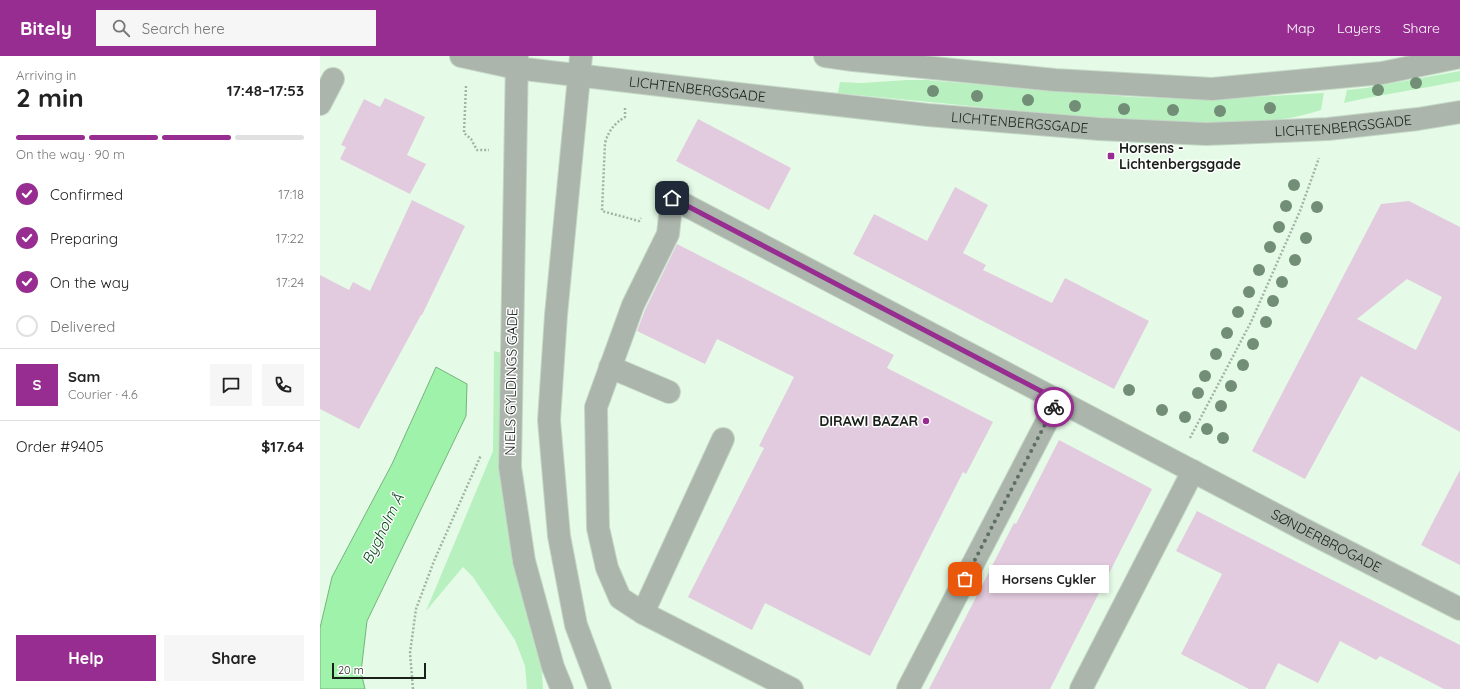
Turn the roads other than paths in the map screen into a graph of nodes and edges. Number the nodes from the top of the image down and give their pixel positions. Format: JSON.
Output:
{"nodes":[{"id":1,"x":824,"y":56,"type":"edge"},
{"id":2,"x":464,"y":57,"type":"edge"},
{"id":3,"x":1460,"y":57,"type":"edge"},
{"id":4,"x":517,"y":62,"type":"edge"},
{"id":5,"x":580,"y":66,"type":"edge"},
{"id":6,"x":333,"y":79,"type":"dead end"},
{"id":7,"x":320,"y":104,"type":"edge"},
{"id":8,"x":1460,"y":112,"type":"edge"},
{"id":9,"x":610,"y":366,"type":"junction"},
{"id":10,"x":669,"y":392,"type":"dead end"},
{"id":11,"x":1058,"y":400,"type":"junction"},
{"id":12,"x":723,"y":439,"type":"dead end"},
{"id":13,"x":1185,"y":467,"type":"junction"},
{"id":14,"x":1460,"y":608,"type":"edge"},
{"id":15,"x":643,"y":613,"type":"junction"},
{"id":16,"x":562,"y":689,"type":"edge"},
{"id":17,"x":600,"y":689,"type":"edge"},
{"id":18,"x":792,"y":689,"type":"edge"},
{"id":19,"x":908,"y":689,"type":"edge"},
{"id":20,"x":1080,"y":689,"type":"edge"}],
"edges":[{"from":1,"to":3,"type":"street"},
{"from":2,"to":4,"type":"street"},
{"from":4,"to":5,"type":"street","name":"LICHTENBERGSGADE"},
{"from":4,"to":16,"type":"street","name":"NIELS GYLDINGS GADE"},
{"from":5,"to":8,"type":"street","name":"LICHTENBERGSGADE"},
{"from":5,"to":17,"type":"street"},
{"from":6,"to":7,"type":"street"},
{"from":9,"to":10,"type":"street"},
{"from":9,"to":11,"type":"street","name":"SØNDERBROGADE"},
{"from":9,"to":15,"type":"street"},
{"from":11,"to":13,"type":"street","name":"SØNDERBROGADE"},
{"from":11,"to":19,"type":"street"},
{"from":12,"to":15,"type":"street"},
{"from":13,"to":14,"type":"street","name":"SØNDERBROGADE"},
{"from":13,"to":20,"type":"street"},
{"from":15,"to":18,"type":"street"}]}
